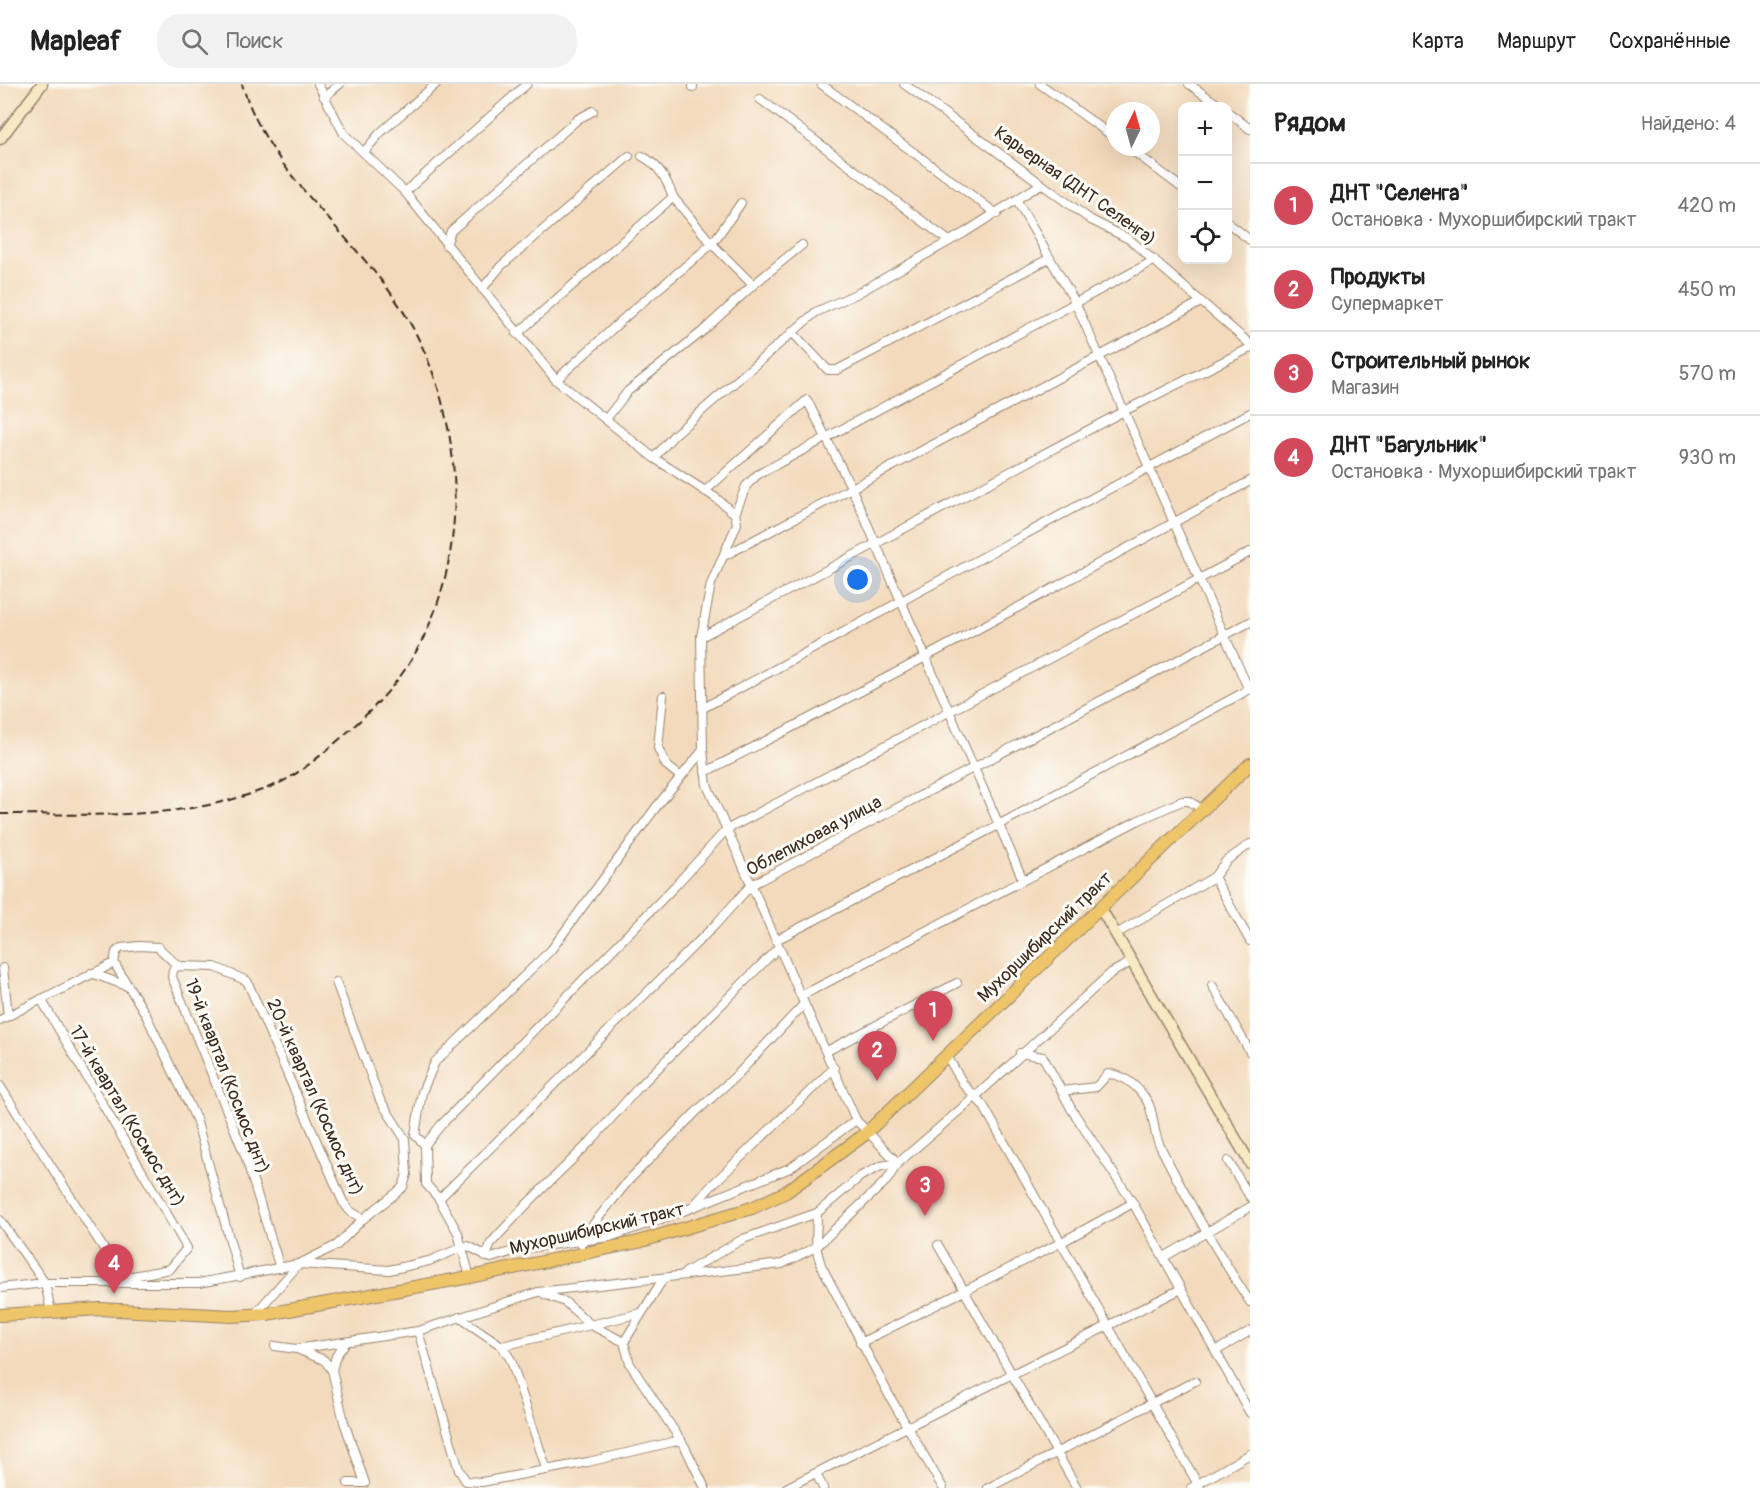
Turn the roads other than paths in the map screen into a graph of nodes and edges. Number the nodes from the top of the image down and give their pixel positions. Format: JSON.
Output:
{"nodes":[{"id":1,"x":42,"y":84,"type":"edge"},
{"id":2,"x":318,"y":84,"type":"edge"},
{"id":3,"x":340,"y":84,"type":"edge"},
{"id":4,"x":436,"y":84,"type":"edge"},
{"id":5,"x":527,"y":84,"type":"edge"},
{"id":6,"x":821,"y":84,"type":"edge"},
{"id":7,"x":904,"y":84,"type":"edge"},
{"id":8,"x":1041,"y":84,"type":"edge"},
{"id":9,"x":1190,"y":84,"type":"edge"},
{"id":10,"x":324,"y":97,"type":"junction"},
{"id":11,"x":760,"y":99,"type":"dead end"},
{"id":12,"x":1215,"y":102,"type":"edge"},
{"id":13,"x":593,"y":111,"type":"dead end"},
{"id":14,"x":1232,"y":116,"type":"edge"},
{"id":15,"x":1250,"y":129,"type":"edge"},
{"id":16,"x":1106,"y":131,"type":"edge"},
{"id":17,"x":0,"y":139,"type":"edge"},
{"id":18,"x":364,"y":152,"type":"junction"},
{"id":19,"x":629,"y":156,"type":"dead end"},
{"id":20,"x":642,"y":156,"type":"dead end"},
{"id":21,"x":1140,"y":156,"type":"edge"},
{"id":22,"x":1041,"y":184,"type":"junction"},
{"id":23,"x":1178,"y":186,"type":"edge"},
{"id":24,"x":405,"y":192,"type":"junction"},
{"id":25,"x":673,"y":197,"type":"junction"},
{"id":26,"x":1017,"y":201,"type":"junction"},
{"id":27,"x":741,"y":203,"type":"dead end"},
{"id":28,"x":997,"y":214,"type":"junction"},
{"id":29,"x":1232,"y":227,"type":"edge"},
{"id":30,"x":1250,"y":240,"type":"edge"},
{"id":31,"x":949,"y":241,"type":"junction"},
{"id":32,"x":446,"y":244,"type":"junction"},
{"id":33,"x":712,"y":244,"type":"junction"},
{"id":34,"x":802,"y":245,"type":"dead end"},
{"id":35,"x":1050,"y":258,"type":"junction"},
{"id":36,"x":1155,"y":260,"type":"junction"},
{"id":37,"x":753,"y":285,"type":"junction"},
{"id":38,"x":482,"y":289,"type":"junction"},
{"id":39,"x":1075,"y":302,"type":"junction"},
{"id":40,"x":1201,"y":302,"type":"junction"},
{"id":41,"x":792,"y":332,"type":"junction"},
{"id":42,"x":517,"y":334,"type":"junction"},
{"id":43,"x":1250,"y":346,"type":"edge"},
{"id":44,"x":1099,"y":358,"type":"junction"},
{"id":45,"x":556,"y":380,"type":"junction"},
{"id":46,"x":1125,"y":411,"type":"junction"},
{"id":47,"x":1250,"y":413,"type":"edge"},
{"id":48,"x":606,"y":419,"type":"junction"},
{"id":49,"x":826,"y":436,"type":"junction"},
{"id":50,"x":654,"y":458,"type":"junction"},
{"id":51,"x":1150,"y":468,"type":"junction"},
{"id":52,"x":1250,"y":481,"type":"edge"},
{"id":53,"x":852,"y":489,"type":"junction"},
{"id":54,"x":705,"y":491,"type":"junction"},
{"id":55,"x":735,"y":514,"type":"junction"},
{"id":56,"x":1174,"y":521,"type":"junction"},
{"id":57,"x":876,"y":544,"type":"junction"},
{"id":58,"x":1250,"y":552,"type":"edge"},
{"id":59,"x":724,"y":556,"type":"junction"},
{"id":60,"x":1199,"y":579,"type":"junction"},
{"id":61,"x":900,"y":603,"type":"junction"},
{"id":62,"x":1250,"y":622,"type":"edge"},
{"id":63,"x":1225,"y":635,"type":"junction"},
{"id":64,"x":701,"y":637,"type":"junction"},
{"id":65,"x":926,"y":657,"type":"junction"},
{"id":66,"x":1250,"y":690,"type":"edge"},
{"id":67,"x":663,"y":696,"type":"dead end"},
{"id":68,"x":703,"y":708,"type":"junction"},
{"id":69,"x":950,"y":713,"type":"junction"},
{"id":70,"x":703,"y":750,"type":"junction"},
{"id":71,"x":1250,"y":764,"type":"edge"},
{"id":72,"x":974,"y":769,"type":"junction"},
{"id":73,"x":705,"y":772,"type":"junction"},
{"id":74,"x":681,"y":777,"type":"junction"},
{"id":75,"x":1203,"y":810,"type":"junction"},
{"id":76,"x":998,"y":825,"type":"junction"},
{"id":77,"x":726,"y":830,"type":"junction"},
{"id":78,"x":1250,"y":844,"type":"edge"},
{"id":79,"x":1214,"y":877,"type":"junction"},
{"id":80,"x":1023,"y":880,"type":"junction"},
{"id":81,"x":751,"y":885,"type":"junction"},
{"id":82,"x":1101,"y":909,"type":"junction"},
{"id":83,"x":1116,"y":934,"type":"junction"},
{"id":84,"x":1250,"y":941,"type":"edge"},
{"id":85,"x":778,"y":943,"type":"junction"},
{"id":86,"x":1131,"y":962,"type":"junction"},
{"id":87,"x":114,"y":963,"type":"junction"},
{"id":88,"x":178,"y":966,"type":"junction"},
{"id":89,"x":3,"y":968,"type":"dead end"},
{"id":90,"x":92,"y":973,"type":"junction"},
{"id":91,"x":247,"y":981,"type":"joint"},
{"id":92,"x":336,"y":982,"type":"dead end"},
{"id":93,"x":957,"y":983,"type":"dead end"},
{"id":94,"x":1212,"y":985,"type":"dead end"},
{"id":95,"x":127,"y":986,"type":"junction"},
{"id":96,"x":41,"y":999,"type":"junction"},
{"id":97,"x":802,"y":1000,"type":"junction"},
{"id":98,"x":8,"y":1016,"type":"junction"},
{"id":99,"x":0,"y":1020,"type":"edge"},
{"id":100,"x":826,"y":1051,"type":"junction"},
{"id":101,"x":1250,"y":1052,"type":"edge"},
{"id":102,"x":1020,"y":1053,"type":"junction"},
{"id":103,"x":947,"y":1056,"type":"junction"},
{"id":104,"x":834,"y":1068,"type":"junction"},
{"id":105,"x":0,"y":1086,"type":"edge"},
{"id":106,"x":1062,"y":1091,"type":"junction"},
{"id":107,"x":975,"y":1097,"type":"junction"},
{"id":108,"x":856,"y":1120,"type":"junction"},
{"id":109,"x":868,"y":1132,"type":"junction"},
{"id":110,"x":415,"y":1135,"type":"junction"},
{"id":111,"x":405,"y":1138,"type":"junction"},
{"id":112,"x":425,"y":1145,"type":"junction"},
{"id":113,"x":1228,"y":1161,"type":"dead end"},
{"id":114,"x":898,"y":1163,"type":"junction"},
{"id":115,"x":1250,"y":1163,"type":"edge"},
{"id":116,"x":1250,"y":1197,"type":"edge"},
{"id":117,"x":439,"y":1199,"type":"junction"},
{"id":118,"x":1133,"y":1203,"type":"junction"},
{"id":119,"x":694,"y":1205,"type":"junction"},
{"id":120,"x":1250,"y":1207,"type":"edge"},
{"id":121,"x":817,"y":1213,"type":"junction"},
{"id":122,"x":363,"y":1218,"type":"junction"},
{"id":123,"x":0,"y":1220,"type":"edge"},
{"id":124,"x":1206,"y":1232,"type":"junction"},
{"id":125,"x":1060,"y":1243,"type":"junction"},
{"id":126,"x":938,"y":1245,"type":"dead end"},
{"id":127,"x":463,"y":1246,"type":"junction"},
{"id":128,"x":581,"y":1247,"type":"junction"},
{"id":129,"x":816,"y":1247,"type":"junction"},
{"id":130,"x":486,"y":1257,"type":"junction"},
{"id":131,"x":1164,"y":1257,"type":"junction"},
{"id":132,"x":299,"y":1264,"type":"junction"},
{"id":133,"x":280,"y":1268,"type":"junction"},
{"id":134,"x":681,"y":1274,"type":"junction"},
{"id":135,"x":240,"y":1277,"type":"junction"},
{"id":136,"x":470,"y":1277,"type":"junction"},
{"id":137,"x":663,"y":1279,"type":"junction"},
{"id":138,"x":124,"y":1280,"type":"junction"},
{"id":139,"x":45,"y":1282,"type":"junction"},
{"id":140,"x":0,"y":1288,"type":"edge"},
{"id":141,"x":1181,"y":1289,"type":"junction"},
{"id":142,"x":964,"y":1291,"type":"junction"},
{"id":143,"x":538,"y":1292,"type":"junction"},
{"id":144,"x":1250,"y":1302,"type":"edge"},
{"id":145,"x":51,"y":1311,"type":"junction"},
{"id":146,"x":641,"y":1312,"type":"junction"},
{"id":147,"x":0,"y":1315,"type":"edge"},
{"id":148,"x":254,"y":1316,"type":"junction"},
{"id":149,"x":459,"y":1317,"type":"junction"},
{"id":150,"x":591,"y":1325,"type":"junction"},
{"id":151,"x":1108,"y":1325,"type":"junction"},
{"id":152,"x":418,"y":1331,"type":"junction"},
{"id":153,"x":1250,"y":1331,"type":"edge"},
{"id":154,"x":346,"y":1342,"type":"junction"},
{"id":155,"x":624,"y":1342,"type":"junction"},
{"id":156,"x":860,"y":1343,"type":"junction"},
{"id":157,"x":275,"y":1346,"type":"dead end"},
{"id":158,"x":502,"y":1346,"type":"junction"},
{"id":159,"x":296,"y":1349,"type":"junction"},
{"id":160,"x":1216,"y":1351,"type":"junction"},
{"id":161,"x":332,"y":1370,"type":"junction"},
{"id":162,"x":1011,"y":1374,"type":"junction"},
{"id":163,"x":1195,"y":1381,"type":"dead end"},
{"id":164,"x":1153,"y":1405,"type":"junction"},
{"id":165,"x":1250,"y":1413,"type":"edge"},
{"id":166,"x":906,"y":1427,"type":"junction"},
{"id":167,"x":681,"y":1440,"type":"junction"},
{"id":168,"x":1056,"y":1452,"type":"junction"},
{"id":169,"x":1250,"y":1454,"type":"edge"},
{"id":170,"x":546,"y":1468,"type":"junction"},
{"id":171,"x":816,"y":1473,"type":"junction"},
{"id":172,"x":348,"y":1483,"type":"dead end"},
{"id":173,"x":1196,"y":1487,"type":"edge"},
{"id":174,"x":705,"y":1488,"type":"edge"},
{"id":175,"x":786,"y":1488,"type":"edge"},
{"id":176,"x":823,"y":1488,"type":"edge"},
{"id":177,"x":944,"y":1488,"type":"edge"},
{"id":178,"x":988,"y":1488,"type":"edge"},
{"id":179,"x":1077,"y":1488,"type":"edge"}],
"edges":[{"from":1,"to":17,"type":"street"},
{"from":2,"to":10,"type":"street"},
{"from":3,"to":10,"type":"street"},
{"from":4,"to":18,"type":"street"},
{"from":5,"to":24,"type":"street"},
{"from":6,"to":28,"type":"street"},
{"from":7,"to":22,"type":"street","name":"Карьерная (ДНТ Селенга)"},
{"from":8,"to":16,"type":"street"},
{"from":9,"to":12,"type":"street"},
{"from":10,"to":18,"type":"street"},
{"from":11,"to":31,"type":"street"},
{"from":13,"to":32,"type":"street"},
{"from":14,"to":15,"type":"street"},
{"from":18,"to":24,"type":"street"},
{"from":19,"to":38,"type":"street"},
{"from":20,"to":25,"type":"street"},
{"from":21,"to":23,"type":"street"},
{"from":22,"to":26,"type":"street"},
{"from":22,"to":36,"type":"street","name":"Карьерная (ДНТ Селенга)"},
{"from":24,"to":32,"type":"street"},
{"from":25,"to":33,"type":"street"},
{"from":25,"to":42,"type":"street"},
{"from":26,"to":28,"type":"street"},
{"from":26,"to":35,"type":"street"},
{"from":27,"to":33,"type":"street"},
{"from":28,"to":31,"type":"street"},
{"from":29,"to":30,"type":"street"},
{"from":31,"to":41,"type":"street"},
{"from":32,"to":38,"type":"street"},
{"from":33,"to":37,"type":"street"},
{"from":33,"to":45,"type":"street"},
{"from":34,"to":37,"type":"street"},
{"from":35,"to":39,"type":"street"},
{"from":35,"to":41,"type":"street"},
{"from":36,"to":39,"type":"street"},
{"from":36,"to":40,"type":"street","name":"Карьерная (ДНТ Селенга)"},
{"from":37,"to":48,"type":"street"},
{"from":38,"to":42,"type":"street"},
{"from":39,"to":44,"type":"street"},
{"from":39,"to":49,"type":"street"},
{"from":40,"to":43,"type":"street","name":"Карьерная (ДНТ Селенга)"},
{"from":40,"to":44,"type":"street"},
{"from":41,"to":50,"type":"street"},
{"from":42,"to":45,"type":"street"},
{"from":43,"to":46,"type":"street"},
{"from":44,"to":46,"type":"street"},
{"from":44,"to":53,"type":"street"},
{"from":45,"to":48,"type":"street"},
{"from":46,"to":51,"type":"street"},
{"from":46,"to":57,"type":"street"},
{"from":47,"to":51,"type":"street"},
{"from":48,"to":50,"type":"street"},
{"from":49,"to":53,"type":"street"},
{"from":49,"to":54,"type":"street"},
{"from":49,"to":55,"type":"street"},
{"from":50,"to":54,"type":"street"},
{"from":51,"to":56,"type":"street"},
{"from":51,"to":61,"type":"street"},
{"from":52,"to":56,"type":"street"},
{"from":53,"to":57,"type":"street"},
{"from":53,"to":59,"type":"street"},
{"from":54,"to":55,"type":"street"},
{"from":55,"to":59,"type":"street"},
{"from":56,"to":60,"type":"street"},
{"from":56,"to":65,"type":"street"},
{"from":57,"to":61,"type":"street"},
{"from":57,"to":64,"type":"street"},
{"from":58,"to":60,"type":"street"},
{"from":59,"to":64,"type":"street"},
{"from":60,"to":63,"type":"street"},
{"from":60,"to":69,"type":"street"},
{"from":61,"to":65,"type":"street"},
{"from":61,"to":68,"type":"street"},
{"from":62,"to":63,"type":"street","name":"Облепиховая улица"},
{"from":63,"to":66,"type":"street"},
{"from":63,"to":72,"type":"street","name":"Облепиховая улица"},
{"from":64,"to":68,"type":"street"},
{"from":65,"to":69,"type":"street"},
{"from":65,"to":73,"type":"street"},
{"from":66,"to":76,"type":"street"},
{"from":67,"to":74,"type":"street"},
{"from":68,"to":70,"type":"street"},
{"from":69,"to":72,"type":"street"},
{"from":69,"to":77,"type":"street"},
{"from":70,"to":73,"type":"street"},
{"from":70,"to":74,"type":"street"},
{"from":71,"to":75,"type":"main road","name":"Мухоршибирский тракт"},
{"from":72,"to":76,"type":"street"},
{"from":72,"to":81,"type":"street","name":"Облепиховая улица"},
{"from":73,"to":77,"type":"street"},
{"from":74,"to":110,"type":"street"},
{"from":75,"to":80,"type":"street"},
{"from":75,"to":82,"type":"main road","name":"Мухоршибирский тракт"},
{"from":76,"to":80,"type":"street"},
{"from":76,"to":85,"type":"street"},
{"from":77,"to":81,"type":"street"},
{"from":77,"to":112,"type":"street"},
{"from":78,"to":79,"type":"street"},
{"from":79,"to":83,"type":"street"},
{"from":79,"to":84,"type":"street"},
{"from":80,"to":97,"type":"street"},
{"from":81,"to":85,"type":"street"},
{"from":81,"to":117,"type":"street","name":"Облепиховая улица"},
{"from":82,"to":83,"type":"street"},
{"from":82,"to":103,"type":"main road","name":"Мухоршибирский тракт"},
{"from":83,"to":86,"type":"street"},
{"from":85,"to":97,"type":"street"},
{"from":85,"to":130,"type":"street"},
{"from":86,"to":102,"type":"street"},
{"from":86,"to":115,"type":"street"},
{"from":87,"to":88,"type":"street"},
{"from":87,"to":90,"type":"street"},
{"from":87,"to":95,"type":"street"},
{"from":88,"to":91,"type":"street","name":"19-й квартал (Космос днт)"},
{"from":88,"to":133,"type":"street","name":"19-й квартал (Космос днт)"},
{"from":89,"to":98,"type":"street"},
{"from":90,"to":95,"type":"street"},
{"from":90,"to":96,"type":"street"},
{"from":91,"to":122,"type":"street","name":"20-й квартал (Космос днт)"},
{"from":92,"to":111,"type":"street"},
{"from":93,"to":100,"type":"street"},
{"from":94,"to":101,"type":"street"},
{"from":95,"to":135,"type":"street"},
{"from":96,"to":98,"type":"street"},
{"from":96,"to":138,"type":"street","name":"17-й квартал (Космос днт)"},
{"from":97,"to":100,"type":"street"},
{"from":97,"to":128,"type":"street"},
{"from":98,"to":99,"type":"street"},
{"from":100,"to":104,"type":"street"},
{"from":102,"to":106,"type":"street"},
{"from":102,"to":107,"type":"street"},
{"from":103,"to":107,"type":"street"},
{"from":103,"to":109,"type":"main road","name":"Мухоршибирский тракт"},
{"from":104,"to":108,"type":"street"},
{"from":104,"to":119,"type":"street"},
{"from":105,"to":138,"type":"street"},
{"from":106,"to":118,"type":"street"},
{"from":106,"to":124,"type":"street"},
{"from":107,"to":114,"type":"street"},
{"from":107,"to":125,"type":"street"},
{"from":108,"to":109,"type":"street"},
{"from":108,"to":119,"type":"street"},
{"from":109,"to":114,"type":"street"},
{"from":109,"to":128,"type":"main road","name":"Мухоршибирский тракт"},
{"from":110,"to":111,"type":"street"},
{"from":110,"to":112,"type":"street"},
{"from":111,"to":122,"type":"street"},
{"from":112,"to":117,"type":"street"},
{"from":113,"to":116,"type":"street"},
{"from":114,"to":121,"type":"street"},
{"from":114,"to":129,"type":"street"},
{"from":117,"to":127,"type":"street"},
{"from":118,"to":125,"type":"street"},
{"from":118,"to":131,"type":"street"},
{"from":119,"to":128,"type":"street"},
{"from":120,"to":124,"type":"street"},
{"from":121,"to":129,"type":"street"},
{"from":121,"to":134,"type":"street"},
{"from":122,"to":132,"type":"street"},
{"from":123,"to":139,"type":"street"},
{"from":124,"to":131,"type":"street"},
{"from":124,"to":144,"type":"street"},
{"from":125,"to":142,"type":"street"},
{"from":125,"to":151,"type":"street"},
{"from":126,"to":142,"type":"street"},
{"from":127,"to":130,"type":"street"},
{"from":127,"to":132,"type":"street"},
{"from":127,"to":136,"type":"street"},
{"from":128,"to":130,"type":"street"},
{"from":128,"to":136,"type":"main road","name":"Мухоршибирский тракт"},
{"from":129,"to":134,"type":"street"},
{"from":129,"to":156,"type":"street"},
{"from":131,"to":141,"type":"street"},
{"from":132,"to":133,"type":"street"},
{"from":132,"to":148,"type":"street"},
{"from":133,"to":135,"type":"street"},
{"from":134,"to":137,"type":"street"},
{"from":135,"to":138,"type":"street"},
{"from":136,"to":148,"type":"main road","name":"Мухоршибирский тракт"},
{"from":137,"to":143,"type":"street"},
{"from":137,"to":146,"type":"street"},
{"from":138,"to":139,"type":"street"},
{"from":139,"to":140,"type":"street"},
{"from":139,"to":145,"type":"street"},
{"from":141,"to":151,"type":"street"},
{"from":141,"to":160,"type":"street"},
{"from":142,"to":156,"type":"street"},
{"from":142,"to":162,"type":"street"},
{"from":143,"to":149,"type":"street"},
{"from":143,"to":150,"type":"street"},
{"from":145,"to":147,"type":"main road","name":"Мухоршибирский тракт"},
{"from":145,"to":148,"type":"main road","name":"Мухоршибирский тракт"},
{"from":146,"to":150,"type":"street"},
{"from":146,"to":155,"type":"street"},
{"from":149,"to":152,"type":"street"},
{"from":149,"to":158,"type":"street"},
{"from":150,"to":155,"type":"street"},
{"from":150,"to":158,"type":"street"},
{"from":151,"to":162,"type":"street"},
{"from":151,"to":164,"type":"street"},
{"from":152,"to":154,"type":"street"},
{"from":152,"to":170,"type":"street"},
{"from":153,"to":160,"type":"street"},
{"from":154,"to":159,"type":"street"},
{"from":154,"to":161,"type":"street"},
{"from":155,"to":167,"type":"street"},
{"from":156,"to":166,"type":"street"},
{"from":157,"to":159,"type":"street"},
{"from":158,"to":170,"type":"street"},
{"from":159,"to":161,"type":"street"},
{"from":160,"to":165,"type":"street"},
{"from":161,"to":172,"type":"street"},
{"from":162,"to":166,"type":"street"},
{"from":162,"to":168,"type":"street"},
{"from":163,"to":164,"type":"street"},
{"from":164,"to":168,"type":"street"},
{"from":164,"to":173,"type":"street"},
{"from":166,"to":171,"type":"street"},
{"from":166,"to":177,"type":"street"},
{"from":167,"to":170,"type":"street"},
{"from":167,"to":174,"type":"street"},
{"from":168,"to":178,"type":"street"},
{"from":168,"to":179,"type":"street"},
{"from":169,"to":173,"type":"street"},
{"from":171,"to":175,"type":"street"},
{"from":171,"to":176,"type":"street"}]}
